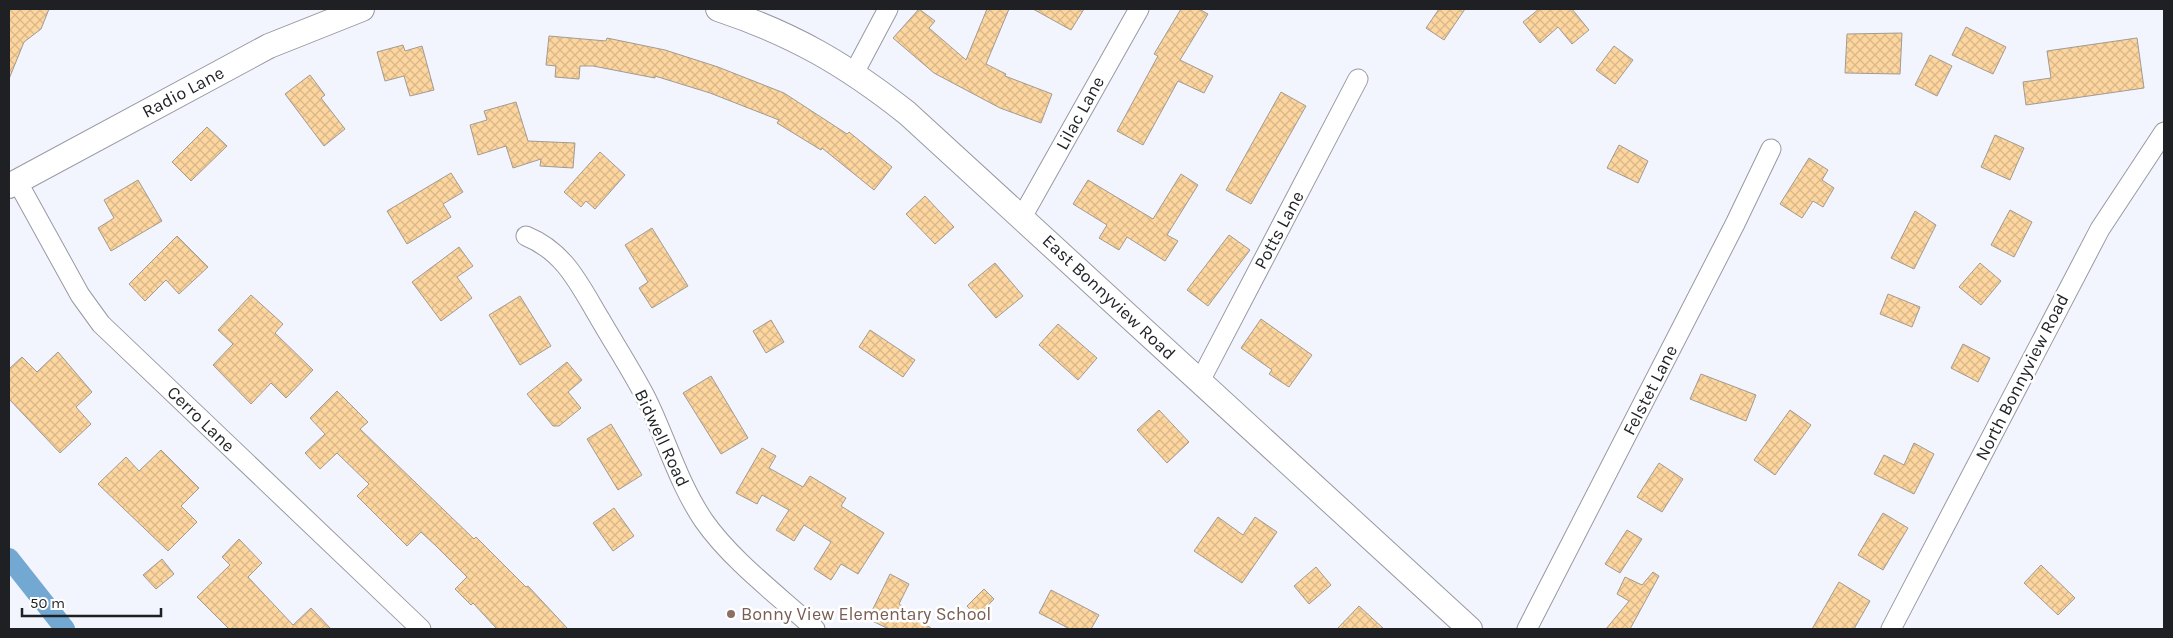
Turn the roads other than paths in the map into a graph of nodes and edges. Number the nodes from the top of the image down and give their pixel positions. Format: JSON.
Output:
{"nodes":[{"id":1,"x":362,"y":9,"type":"edge"},
{"id":2,"x":718,"y":9,"type":"edge"},
{"id":3,"x":888,"y":9,"type":"edge"},
{"id":4,"x":1139,"y":9,"type":"edge"},
{"id":5,"x":854,"y":73,"type":"junction"},
{"id":6,"x":1358,"y":79,"type":"dead end"},
{"id":7,"x":2164,"y":132,"type":"edge"},
{"id":8,"x":1771,"y":149,"type":"dead end"},
{"id":9,"x":13,"y":184,"type":"edge"},
{"id":10,"x":1022,"y":217,"type":"junction"},
{"id":11,"x":526,"y":236,"type":"dead end"},
{"id":12,"x":1200,"y":380,"type":"junction"},
{"id":13,"x":421,"y":629,"type":"edge"},
{"id":14,"x":815,"y":629,"type":"edge"},
{"id":15,"x":1470,"y":629,"type":"edge"},
{"id":16,"x":1527,"y":629,"type":"edge"},
{"id":17,"x":1891,"y":629,"type":"edge"}],
"edges":[{"from":1,"to":9,"type":"street","name":"Radio Lane"},
{"from":2,"to":5,"type":"street","name":"East Bonnyview Road"},
{"from":3,"to":5,"type":"street"},
{"from":4,"to":10,"type":"street","name":"Lilac Lane"},
{"from":5,"to":10,"type":"street","name":"East Bonnyview Road"},
{"from":6,"to":12,"type":"street","name":"Potts Lane"},
{"from":7,"to":17,"type":"street","name":"North Bonnyview Road"},
{"from":8,"to":16,"type":"street","name":"Felstet Lane"},
{"from":9,"to":13,"type":"street","name":"Cerro Lane"},
{"from":10,"to":12,"type":"street","name":"East Bonnyview Road"},
{"from":11,"to":14,"type":"street","name":"Bidwell Road"},
{"from":12,"to":15,"type":"street","name":"East Bonnyview Road"}]}
